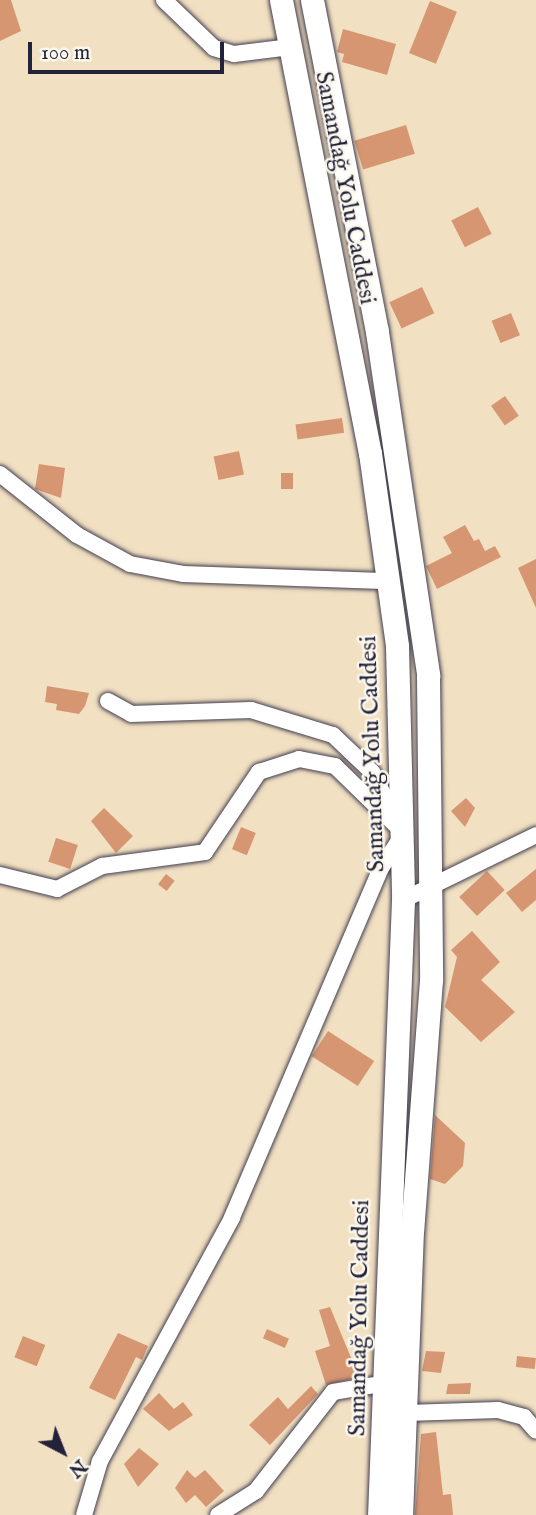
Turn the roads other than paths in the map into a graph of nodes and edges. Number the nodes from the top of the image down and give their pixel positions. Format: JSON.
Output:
{"nodes":[{"id":1,"x":164,"y":0,"type":"edge"},
{"id":2,"x":281,"y":0,"type":"edge"},
{"id":3,"x":312,"y":0,"type":"edge"},
{"id":4,"x":292,"y":47,"type":"junction"},
{"id":5,"x":0,"y":474,"type":"edge"},
{"id":6,"x":389,"y":581,"type":"junction"},
{"id":7,"x":108,"y":701,"type":"dead end"},
{"id":8,"x":381,"y":816,"type":"junction"},
{"id":9,"x":404,"y":833,"type":"junction"},
{"id":10,"x":536,"y":835,"type":"edge"},
{"id":11,"x":0,"y":875,"type":"edge"},
{"id":12,"x":432,"y":890,"type":"junction"},
{"id":13,"x":403,"y":900,"type":"junction"},
{"id":14,"x":387,"y":1383,"type":"junction"},
{"id":15,"x":407,"y":1413,"type":"junction"},
{"id":16,"x":536,"y":1431,"type":"edge"},
{"id":17,"x":84,"y":1515,"type":"edge"},
{"id":18,"x":218,"y":1515,"type":"edge"},
{"id":19,"x":379,"y":1515,"type":"edge"},
{"id":20,"x":401,"y":1515,"type":"edge"}],
"edges":[{"from":1,"to":4,"type":"street"},
{"from":2,"to":4,"type":"highway","name":"Samandağ Yolu Caddesi"},
{"from":3,"to":12,"type":"highway","name":"Samandağ Yolu Caddesi"},
{"from":4,"to":6,"type":"highway","name":"Samandağ Yolu Caddesi"},
{"from":5,"to":6,"type":"street"},
{"from":6,"to":9,"type":"highway","name":"Samandağ Yolu Caddesi"},
{"from":7,"to":8,"type":"street"},
{"from":8,"to":9,"type":"street"},
{"from":8,"to":11,"type":"street"},
{"from":9,"to":13,"type":"highway","name":"Samandağ Yolu Caddesi"},
{"from":9,"to":17,"type":"street"},
{"from":10,"to":12,"type":"street"},
{"from":12,"to":13,"type":"street"},
{"from":12,"to":15,"type":"highway","name":"Samandağ Yolu Caddesi"},
{"from":13,"to":14,"type":"highway","name":"Samandağ Yolu Caddesi"},
{"from":14,"to":18,"type":"street"},
{"from":14,"to":19,"type":"highway","name":"Samandağ Yolu Caddesi"},
{"from":15,"to":16,"type":"street"},
{"from":15,"to":20,"type":"highway","name":"Samandağ Yolu Caddesi"}]}
